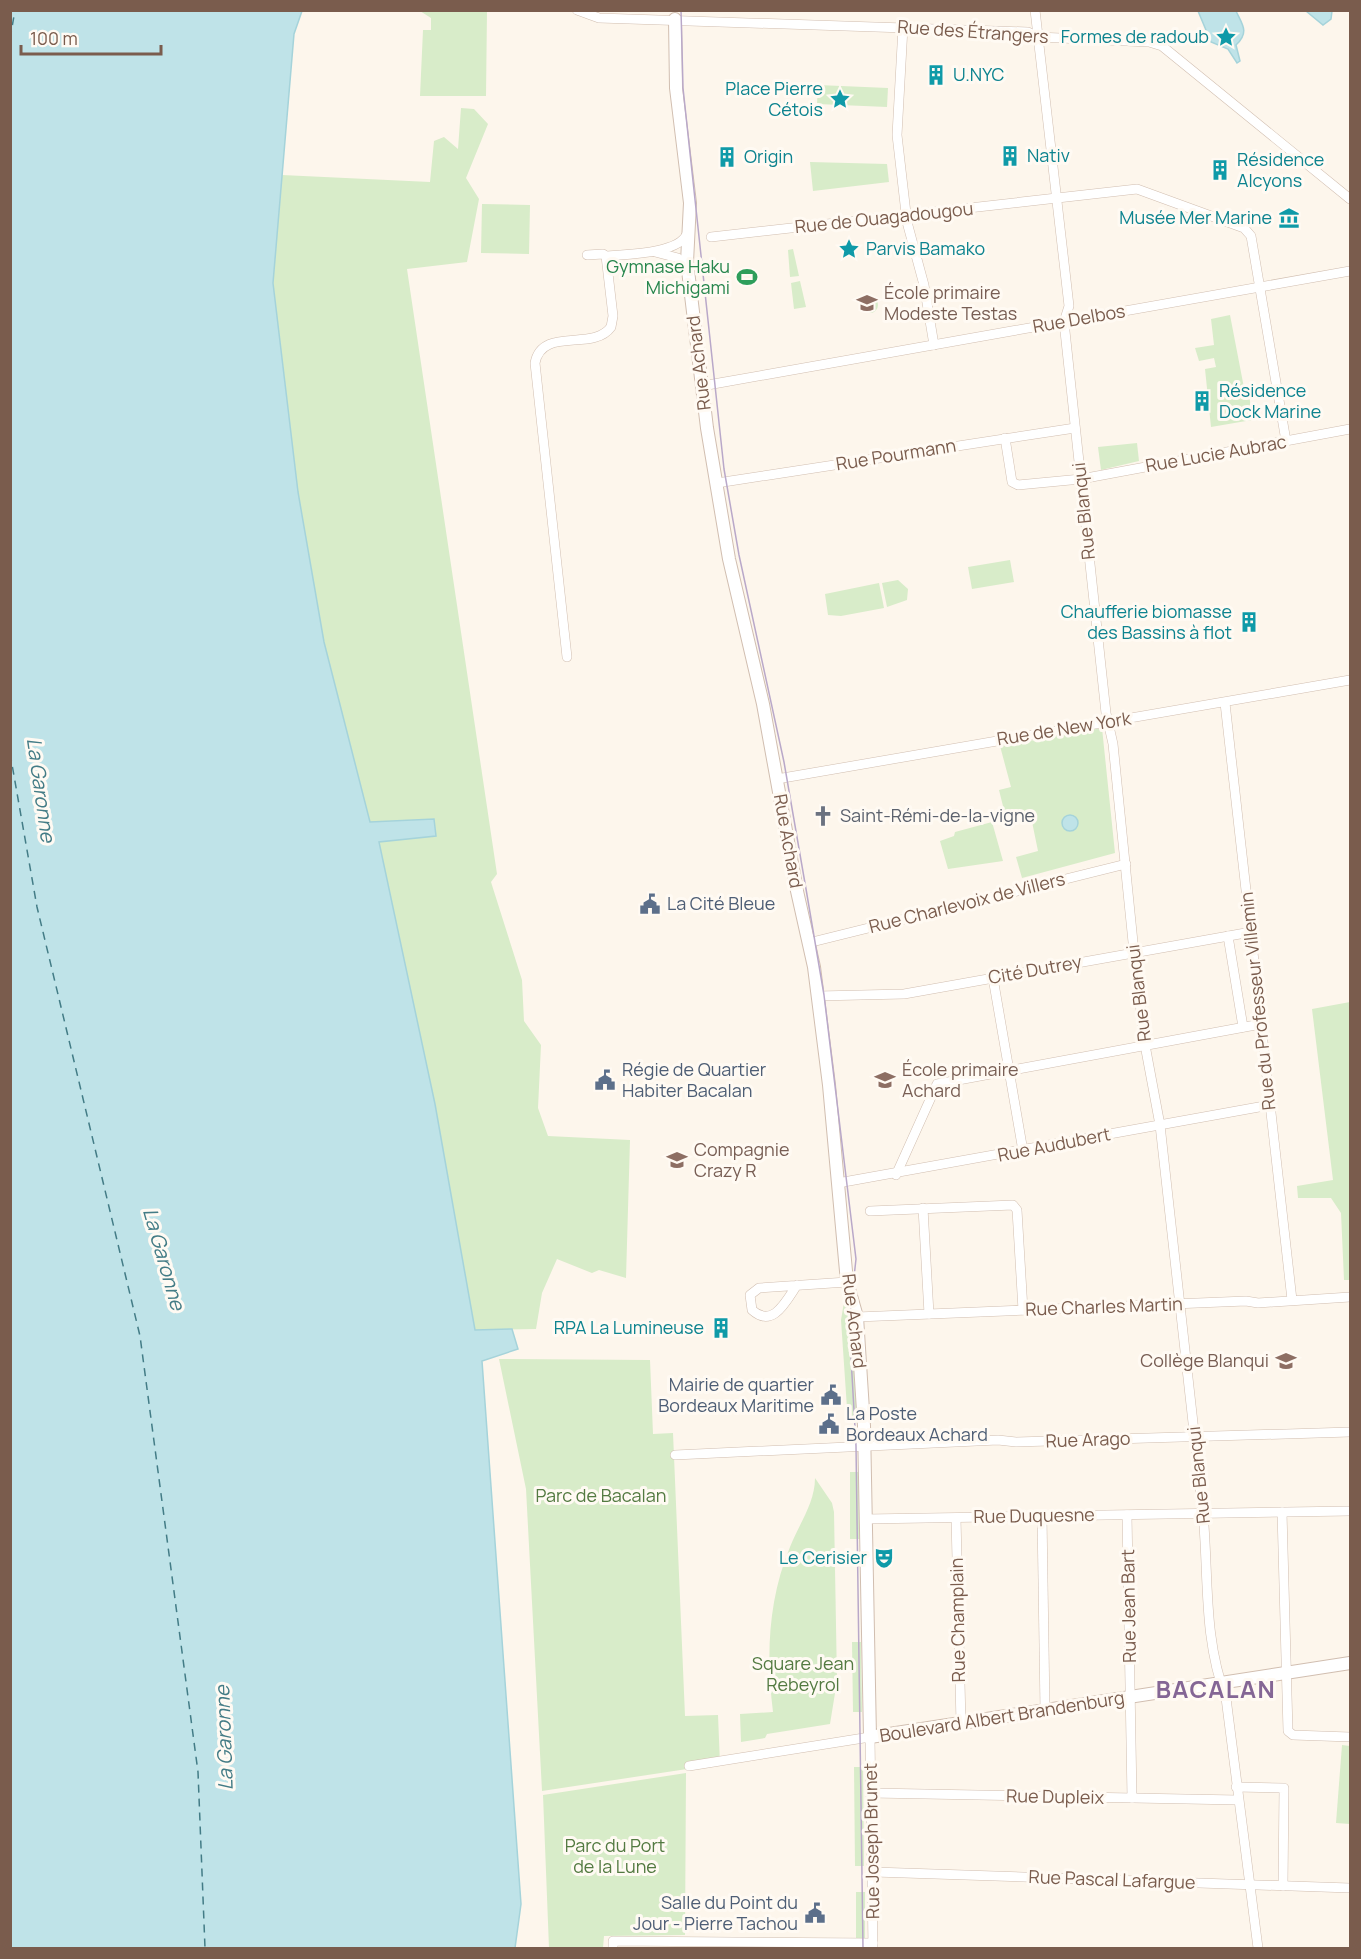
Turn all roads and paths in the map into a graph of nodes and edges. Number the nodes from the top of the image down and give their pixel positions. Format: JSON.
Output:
{"nodes":[{"id":1,"x":577,"y":10,"type":"edge"},
{"id":2,"x":1035,"y":10,"type":"edge"},
{"id":3,"x":675,"y":15,"type":"edge"},
{"id":4,"x":903,"y":27,"type":"junction"},
{"id":5,"x":1038,"y":37,"type":"junction"},
{"id":6,"x":1057,"y":198,"type":"junction"},
{"id":7,"x":1350,"y":199,"type":"edge"},
{"id":8,"x":906,"y":215,"type":"junction"},
{"id":9,"x":687,"y":234,"type":"junction"},
{"id":10,"x":711,"y":237,"type":"dead end"},
{"id":11,"x":650,"y":251,"type":"junction"},
{"id":12,"x":587,"y":255,"type":"dead end"},
{"id":13,"x":606,"y":256,"type":"junction"},
{"id":14,"x":688,"y":271,"type":"junction"},
{"id":15,"x":1350,"y":271,"type":"edge"},
{"id":16,"x":1259,"y":287,"type":"junction"},
{"id":17,"x":1064,"y":322,"type":"junction"},
{"id":18,"x":934,"y":345,"type":"junction"},
{"id":19,"x":702,"y":386,"type":"junction"},
{"id":20,"x":1075,"y":428,"type":"junction"},
{"id":21,"x":1350,"y":429,"type":"edge"},
{"id":22,"x":1005,"y":438,"type":"junction"},
{"id":23,"x":1286,"y":441,"type":"junction"},
{"id":24,"x":1081,"y":479,"type":"junction"},
{"id":25,"x":717,"y":483,"type":"junction"},
{"id":26,"x":567,"y":657,"type":"dead end"},
{"id":27,"x":1350,"y":680,"type":"edge"},
{"id":28,"x":1225,"y":703,"type":"junction"},
{"id":29,"x":1108,"y":721,"type":"junction"},
{"id":30,"x":777,"y":778,"type":"junction"},
{"id":31,"x":1126,"y":864,"type":"junction"},
{"id":32,"x":1251,"y":932,"type":"junction"},
{"id":33,"x":1228,"y":936,"type":"junction"},
{"id":34,"x":808,"y":943,"type":"junction"},
{"id":35,"x":1134,"y":952,"type":"junction"},
{"id":36,"x":993,"y":978,"type":"junction"},
{"id":37,"x":819,"y":996,"type":"junction"},
{"id":38,"x":1261,"y":1024,"type":"junction"},
{"id":39,"x":1243,"y":1027,"type":"junction"},
{"id":40,"x":1145,"y":1045,"type":"junction"},
{"id":41,"x":1009,"y":1071,"type":"junction"},
{"id":42,"x":1270,"y":1105,"type":"junction"},
{"id":43,"x":1160,"y":1125,"type":"junction"},
{"id":44,"x":1023,"y":1151,"type":"junction"},
{"id":45,"x":896,"y":1175,"type":"junction"},
{"id":46,"x":838,"y":1184,"type":"junction"},
{"id":47,"x":924,"y":1209,"type":"junction"},
{"id":48,"x":870,"y":1211,"type":"dead end"},
{"id":49,"x":847,"y":1282,"type":"junction"},
{"id":50,"x":796,"y":1286,"type":"junction"},
{"id":51,"x":1350,"y":1297,"type":"edge"},
{"id":52,"x":1292,"y":1300,"type":"junction"},
{"id":53,"x":1180,"y":1304,"type":"junction"},
{"id":54,"x":1023,"y":1310,"type":"junction"},
{"id":55,"x":929,"y":1314,"type":"junction"},
{"id":56,"x":857,"y":1317,"type":"junction"},
{"id":57,"x":1350,"y":1432,"type":"edge"},
{"id":58,"x":1195,"y":1437,"type":"junction"},
{"id":59,"x":865,"y":1446,"type":"junction"},
{"id":60,"x":675,"y":1455,"type":"dead end"},
{"id":61,"x":865,"y":1482,"type":"joint"},
{"id":62,"x":1350,"y":1511,"type":"edge"},
{"id":63,"x":1282,"y":1512,"type":"junction"},
{"id":64,"x":1203,"y":1514,"type":"junction"},
{"id":65,"x":1127,"y":1515,"type":"junction"},
{"id":66,"x":1041,"y":1516,"type":"junction"},
{"id":67,"x":956,"y":1518,"type":"junction"},
{"id":68,"x":866,"y":1519,"type":"junction"},
{"id":69,"x":1350,"y":1663,"type":"edge"},
{"id":70,"x":1286,"y":1673,"type":"junction"},
{"id":71,"x":1221,"y":1683,"type":"junction"},
{"id":72,"x":1130,"y":1697,"type":"junction"},
{"id":73,"x":1045,"y":1710,"type":"junction"},
{"id":74,"x":961,"y":1723,"type":"junction"},
{"id":75,"x":870,"y":1737,"type":"junction"},
{"id":76,"x":1350,"y":1737,"type":"edge"},
{"id":77,"x":689,"y":1766,"type":"dead end"},
{"id":78,"x":1236,"y":1787,"type":"junction"},
{"id":79,"x":872,"y":1793,"type":"junction"},
{"id":80,"x":1132,"y":1798,"type":"junction"},
{"id":81,"x":1238,"y":1800,"type":"junction"},
{"id":82,"x":874,"y":1872,"type":"junction"},
{"id":83,"x":1248,"y":1885,"type":"junction"},
{"id":84,"x":1283,"y":1886,"type":"junction"},
{"id":85,"x":1350,"y":1888,"type":"edge"},
{"id":86,"x":873,"y":1946,"type":"edge"},
{"id":87,"x":613,"y":1948,"type":"edge"},
{"id":88,"x":1258,"y":1948,"type":"edge"}],
"edges":[{"from":1,"to":3,"type":"street","name":"Rue des Étrangers"},
{"from":2,"to":5,"type":"street","name":"Rue Blanqui"},
{"from":3,"to":4,"type":"street","name":"Rue des Étrangers"},
{"from":3,"to":9,"type":"street","name":"Rue Achard"},
{"from":4,"to":5,"type":"street","name":"Rue des Étrangers"},
{"from":4,"to":8,"type":"street"},
{"from":5,"to":6,"type":"street","name":"Rue Blanqui"},
{"from":5,"to":7,"type":"street","name":"Rue des Étrangers"},
{"from":6,"to":8,"type":"street","name":"Rue de Ouagadougou"},
{"from":6,"to":16,"type":"street","name":"Rue de Ouagadougou"},
{"from":6,"to":17,"type":"street","name":"Rue Blanqui"},
{"from":8,"to":10,"type":"street","name":"Rue de Ouagadougou"},
{"from":8,"to":18,"type":"street"},
{"from":9,"to":11,"type":"street"},
{"from":9,"to":14,"type":"street","name":"Rue Achard"},
{"from":11,"to":13,"type":"street"},
{"from":11,"to":14,"type":"street"},
{"from":12,"to":13,"type":"street"},
{"from":13,"to":26,"type":"street"},
{"from":14,"to":19,"type":"street","name":"Rue Achard"},
{"from":15,"to":16,"type":"street","name":"Rue Delbos"},
{"from":16,"to":17,"type":"street","name":"Rue Delbos"},
{"from":16,"to":23,"type":"street","name":"Rue de Ouagadougou"},
{"from":17,"to":18,"type":"street","name":"Rue Delbos"},
{"from":17,"to":20,"type":"street","name":"Rue Blanqui"},
{"from":18,"to":19,"type":"street","name":"Rue Delbos"},
{"from":19,"to":25,"type":"street","name":"Rue Achard"},
{"from":20,"to":22,"type":"street","name":"Rue Pourmann"},
{"from":20,"to":24,"type":"street","name":"Rue Blanqui"},
{"from":21,"to":23,"type":"street","name":"Rue Lucie Aubrac"},
{"from":22,"to":24,"type":"street","name":"Rue Lucie Aubrac"},
{"from":22,"to":25,"type":"street","name":"Rue Pourmann"},
{"from":23,"to":24,"type":"street","name":"Rue Lucie Aubrac"},
{"from":24,"to":29,"type":"street","name":"Rue Blanqui"},
{"from":25,"to":30,"type":"street","name":"Rue Achard"},
{"from":27,"to":28,"type":"street","name":"Rue de New York"},
{"from":28,"to":29,"type":"street","name":"Rue de New York"},
{"from":28,"to":32,"type":"street","name":"Rue du Professeur Villemin"},
{"from":29,"to":30,"type":"street","name":"Rue de New York"},
{"from":29,"to":31,"type":"street","name":"Rue Blanqui"},
{"from":30,"to":34,"type":"street","name":"Rue Achard"},
{"from":31,"to":34,"type":"street","name":"Rue Charlevoix de Villers"},
{"from":31,"to":35,"type":"street","name":"Rue Blanqui"},
{"from":32,"to":33,"type":"street","name":"Cité Dutrey"},
{"from":32,"to":38,"type":"street","name":"Rue du Professeur Villemin"},
{"from":33,"to":35,"type":"street","name":"Cité Dutrey"},
{"from":33,"to":39,"type":"street"},
{"from":34,"to":37,"type":"street","name":"Rue Achard"},
{"from":35,"to":36,"type":"street","name":"Cité Dutrey"},
{"from":35,"to":40,"type":"street","name":"Rue Blanqui"},
{"from":36,"to":37,"type":"street","name":"Cité Dutrey"},
{"from":36,"to":41,"type":"street"},
{"from":37,"to":46,"type":"street","name":"Rue Achard"},
{"from":38,"to":39,"type":"street"},
{"from":38,"to":42,"type":"street","name":"Rue du Professeur Villemin"},
{"from":39,"to":40,"type":"street"},
{"from":40,"to":41,"type":"street"},
{"from":40,"to":43,"type":"street","name":"Rue Blanqui"},
{"from":41,"to":44,"type":"street"},
{"from":41,"to":45,"type":"street"},
{"from":42,"to":43,"type":"street","name":"Rue Audubert"},
{"from":42,"to":52,"type":"street","name":"Rue du Professeur Villemin"},
{"from":43,"to":44,"type":"street","name":"Rue Audubert"},
{"from":43,"to":53,"type":"street","name":"Rue Blanqui"},
{"from":44,"to":45,"type":"street","name":"Rue Audubert"},
{"from":45,"to":46,"type":"street","name":"Rue Audubert"},
{"from":46,"to":49,"type":"street","name":"Rue Achard"},
{"from":47,"to":48,"type":"street"},
{"from":47,"to":54,"type":"street"},
{"from":47,"to":55,"type":"street"},
{"from":49,"to":50,"type":"street"},
{"from":49,"to":56,"type":"street","name":"Rue Achard"},
{"from":50,"to":50,"type":"street"},
{"from":51,"to":52,"type":"street","name":"Rue Charles Martin"},
{"from":52,"to":53,"type":"street","name":"Rue Charles Martin"},
{"from":53,"to":54,"type":"street","name":"Rue Charles Martin"},
{"from":53,"to":58,"type":"street","name":"Rue Blanqui"},
{"from":54,"to":55,"type":"street","name":"Rue Charles Martin"},
{"from":55,"to":56,"type":"street","name":"Rue Charles Martin"},
{"from":56,"to":59,"type":"street","name":"Rue Achard"},
{"from":57,"to":58,"type":"street","name":"Rue Arago"},
{"from":58,"to":59,"type":"street","name":"Rue Arago"},
{"from":58,"to":64,"type":"street","name":"Rue Blanqui"},
{"from":59,"to":60,"type":"street","name":"Rue Arago"},
{"from":59,"to":61,"type":"street","name":"Rue Achard"},
{"from":61,"to":68,"type":"street","name":"Rue Joseph Brunet"},
{"from":62,"to":63,"type":"street","name":"Rue Duquesne"},
{"from":63,"to":64,"type":"street","name":"Rue Duquesne"},
{"from":63,"to":70,"type":"street"},
{"from":64,"to":65,"type":"street","name":"Rue Duquesne"},
{"from":64,"to":71,"type":"street","name":"Rue Blanqui"},
{"from":65,"to":66,"type":"street","name":"Rue Duquesne"},
{"from":65,"to":72,"type":"street","name":"Rue Jean Bart"},
{"from":66,"to":67,"type":"street","name":"Rue Duquesne"},
{"from":66,"to":73,"type":"street"},
{"from":67,"to":68,"type":"street","name":"Rue Duquesne"},
{"from":67,"to":74,"type":"street","name":"Rue Champlain"},
{"from":68,"to":75,"type":"street","name":"Rue Joseph Brunet"},
{"from":69,"to":70,"type":"street","name":"Boulevard Albert Brandenburg"},
{"from":70,"to":71,"type":"street","name":"Boulevard Albert Brandenburg"},
{"from":70,"to":76,"type":"street"},
{"from":71,"to":72,"type":"street","name":"Boulevard Albert Brandenburg"},
{"from":71,"to":78,"type":"street","name":"Rue Blanqui"},
{"from":72,"to":73,"type":"street","name":"Boulevard Albert Brandenburg"},
{"from":72,"to":80,"type":"street","name":"Rue Jean Bart"},
{"from":73,"to":74,"type":"street","name":"Boulevard Albert Brandenburg"},
{"from":74,"to":75,"type":"street","name":"Boulevard Albert Brandenburg"},
{"from":75,"to":77,"type":"street","name":"Boulevard Albert Brandenburg"},
{"from":75,"to":79,"type":"street","name":"Rue Joseph Brunet"},
{"from":78,"to":81,"type":"street","name":"Rue Blanqui"},
{"from":78,"to":84,"type":"street"},
{"from":79,"to":80,"type":"street","name":"Rue Dupleix"},
{"from":79,"to":82,"type":"street","name":"Rue Joseph Brunet"},
{"from":80,"to":81,"type":"street","name":"Rue Dupleix"},
{"from":81,"to":83,"type":"street","name":"Rue Blanqui"},
{"from":82,"to":83,"type":"street","name":"Rue Pascal Lafargue"},
{"from":82,"to":86,"type":"street","name":"Rue Joseph Brunet"},
{"from":83,"to":84,"type":"street","name":"Rue Pascal Lafargue"},
{"from":83,"to":88,"type":"street","name":"Rue Blanqui"},
{"from":84,"to":85,"type":"street","name":"Rue Pascal Lafargue"},
{"from":86,"to":87,"type":"street"}]}
